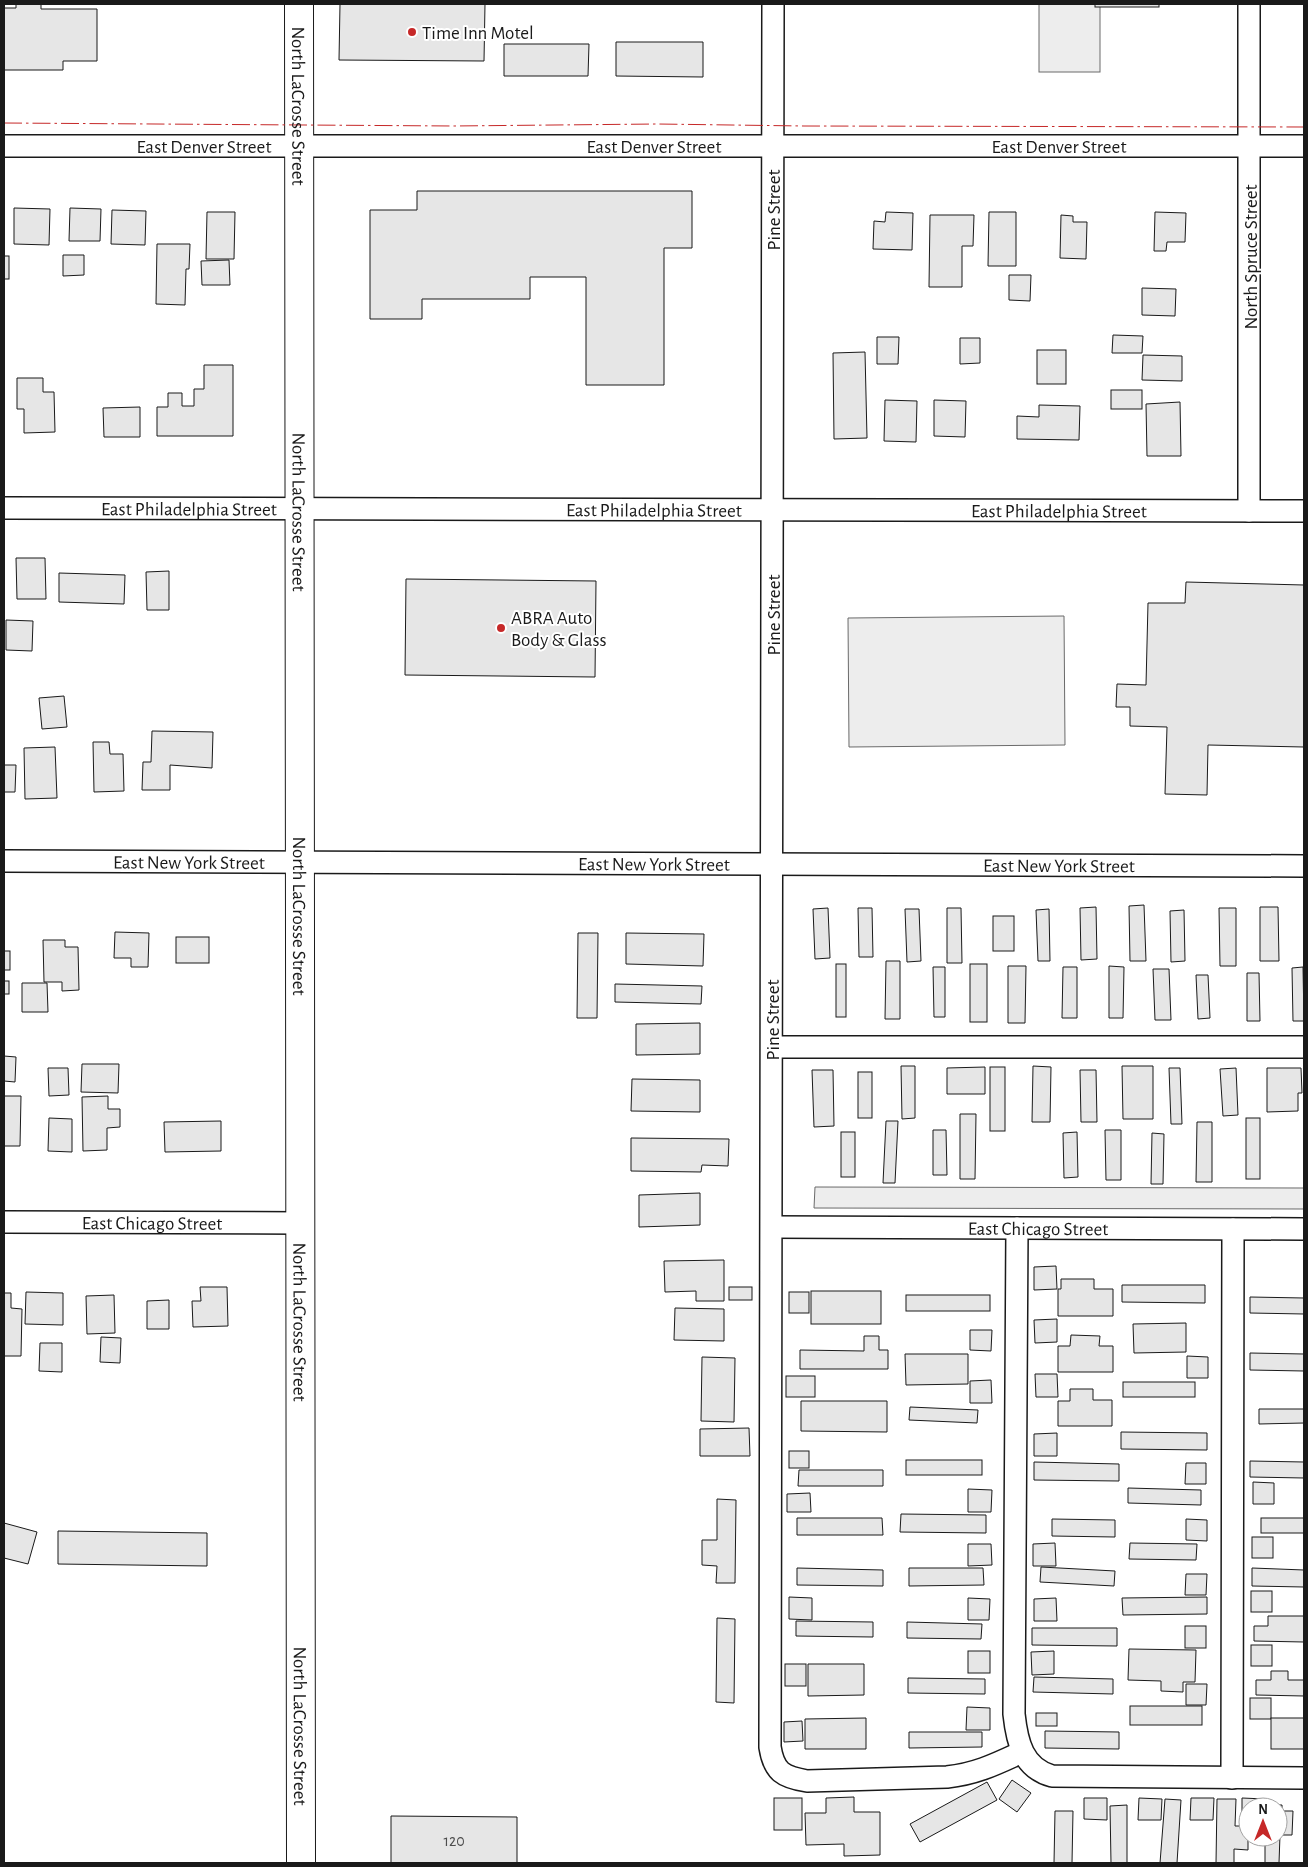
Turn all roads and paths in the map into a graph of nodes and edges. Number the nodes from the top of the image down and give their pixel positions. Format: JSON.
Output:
{"nodes":[{"id":1,"x":299,"y":4,"type":"edge"},
{"id":2,"x":773,"y":4,"type":"edge"},
{"id":3,"x":1249,"y":4,"type":"edge"},
{"id":4,"x":4,"y":146,"type":"edge"},
{"id":5,"x":299,"y":146,"type":"junction"},
{"id":6,"x":773,"y":146,"type":"junction"},
{"id":7,"x":1250,"y":146,"type":"junction"},
{"id":8,"x":1304,"y":146,"type":"edge"},
{"id":9,"x":4,"y":508,"type":"edge"},
{"id":10,"x":300,"y":509,"type":"junction"},
{"id":11,"x":773,"y":510,"type":"junction"},
{"id":12,"x":1249,"y":511,"type":"junction"},
{"id":13,"x":1304,"y":512,"type":"edge"},
{"id":14,"x":4,"y":861,"type":"edge"},
{"id":15,"x":300,"y":861,"type":"junction"},
{"id":16,"x":772,"y":864,"type":"junction"},
{"id":17,"x":1304,"y":866,"type":"edge"},
{"id":18,"x":772,"y":1047,"type":"junction"},
{"id":19,"x":1304,"y":1048,"type":"edge"},
{"id":20,"x":4,"y":1222,"type":"edge"},
{"id":21,"x":300,"y":1223,"type":"junction"},
{"id":22,"x":772,"y":1227,"type":"junction"},
{"id":23,"x":1017,"y":1228,"type":"junction"},
{"id":24,"x":1233,"y":1229,"type":"junction"},
{"id":25,"x":1304,"y":1229,"type":"edge"},
{"id":26,"x":1022,"y":1752,"type":"junction"},
{"id":27,"x":1232,"y":1778,"type":"junction"},
{"id":28,"x":1304,"y":1778,"type":"edge"},
{"id":29,"x":301,"y":1863,"type":"edge"}],
"edges":[{"from":1,"to":5,"type":"main road","name":"North LaCrosse Street"},
{"from":2,"to":6,"type":"street","name":"Pine Street"},
{"from":3,"to":7,"type":"street","name":"North Spruce Street"},
{"from":4,"to":5,"type":"street","name":"East Denver Street"},
{"from":5,"to":6,"type":"street","name":"East Denver Street"},
{"from":5,"to":10,"type":"main road","name":"North LaCrosse Street"},
{"from":6,"to":7,"type":"street","name":"East Denver Street"},
{"from":6,"to":11,"type":"street","name":"Pine Street"},
{"from":7,"to":8,"type":"street","name":"East Denver Street"},
{"from":7,"to":12,"type":"street","name":"North Spruce Street"},
{"from":9,"to":10,"type":"street","name":"East Philadelphia Street"},
{"from":10,"to":11,"type":"street","name":"East Philadelphia Street"},
{"from":10,"to":15,"type":"main road","name":"North LaCrosse Street"},
{"from":11,"to":12,"type":"street","name":"East Philadelphia Street"},
{"from":11,"to":16,"type":"street","name":"Pine Street"},
{"from":12,"to":13,"type":"street","name":"East Philadelphia Street"},
{"from":14,"to":15,"type":"street","name":"East New York Street"},
{"from":15,"to":16,"type":"street","name":"East New York Street"},
{"from":15,"to":21,"type":"main road","name":"North LaCrosse Street"},
{"from":16,"to":17,"type":"street","name":"East New York Street"},
{"from":16,"to":18,"type":"street","name":"Pine Street"},
{"from":18,"to":19,"type":"street"},
{"from":18,"to":22,"type":"street","name":"Pine Street"},
{"from":20,"to":21,"type":"street","name":"East Chicago Street"},
{"from":21,"to":29,"type":"main road","name":"North LaCrosse Street"},
{"from":22,"to":23,"type":"street","name":"East Chicago Street"},
{"from":22,"to":26,"type":"street","name":"Pine Street"},
{"from":23,"to":24,"type":"street","name":"East Chicago Street"},
{"from":23,"to":26,"type":"street"},
{"from":24,"to":25,"type":"street","name":"East Chicago Street"},
{"from":24,"to":27,"type":"street"},
{"from":26,"to":27,"type":"street"},
{"from":27,"to":28,"type":"street"}]}
